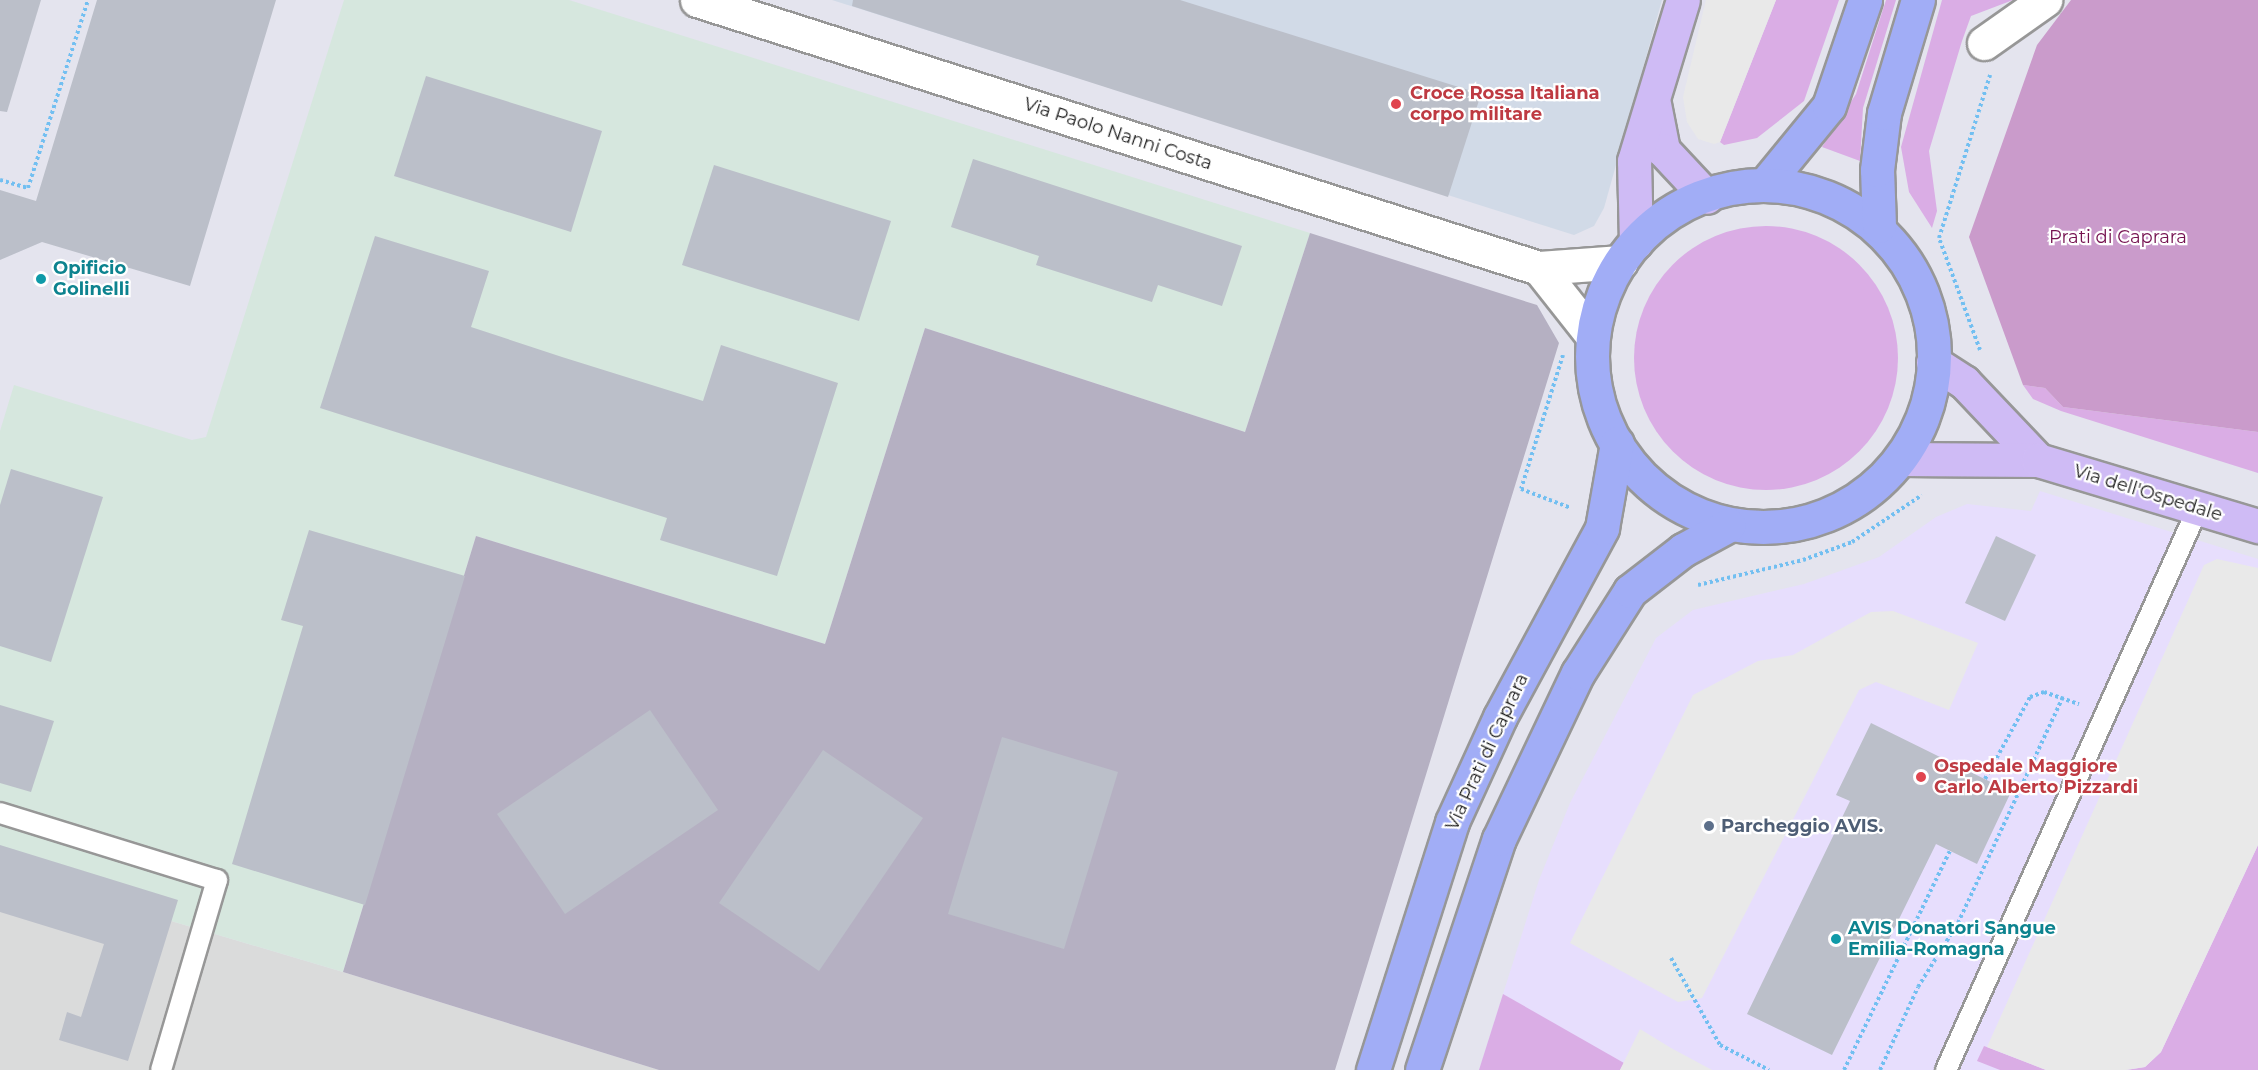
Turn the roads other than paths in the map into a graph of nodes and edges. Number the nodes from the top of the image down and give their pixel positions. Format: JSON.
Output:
{"nodes":[{"id":1,"x":697,"y":0,"type":"edge"},
{"id":2,"x":1683,"y":0,"type":"edge"},
{"id":3,"x":1865,"y":0,"type":"edge"},
{"id":4,"x":1918,"y":0,"type":"edge"},
{"id":5,"x":2045,"y":0,"type":"edge"},
{"id":6,"x":1994,"y":39,"type":"road end"},
{"id":7,"x":1653,"y":96,"type":"junction"},
{"id":8,"x":1766,"y":183,"type":"junction"},
{"id":9,"x":1707,"y":197,"type":"junction"},
{"id":10,"x":1879,"y":226,"type":"junction"},
{"id":11,"x":1629,"y":252,"type":"junction"},
{"id":12,"x":1539,"y":268,"type":"junction"},
{"id":13,"x":1579,"y":339,"type":"junction"},
{"id":14,"x":1933,"y":362,"type":"junction"},
{"id":15,"x":1617,"y":443,"type":"junction"},
{"id":16,"x":1901,"y":459,"type":"junction"},
{"id":17,"x":2038,"y":460,"type":"junction"},
{"id":18,"x":2198,"y":508,"type":"junction"},
{"id":19,"x":1729,"y":525,"type":"junction"},
{"id":20,"x":2258,"y":526,"type":"edge"},
{"id":21,"x":0,"y":813,"type":"edge"},
{"id":22,"x":161,"y":1070,"type":"edge"},
{"id":23,"x":1373,"y":1070,"type":"edge"},
{"id":24,"x":1422,"y":1070,"type":"edge"},
{"id":25,"x":1946,"y":1070,"type":"edge"}],
"edges":[{"from":1,"to":12,"type":"street","name":"Via Paolo Nanni Costa"},
{"from":2,"to":7,"type":"street"},
{"from":3,"to":8,"type":"main road"},
{"from":4,"to":10,"type":"main road"},
{"from":5,"to":6,"type":"street"},
{"from":7,"to":9,"type":"street"},
{"from":7,"to":11,"type":"street"},
{"from":8,"to":9,"type":"main road"},
{"from":8,"to":10,"type":"main road"},
{"from":9,"to":11,"type":"main road"},
{"from":10,"to":14,"type":"main road"},
{"from":11,"to":12,"type":"street","name":"Via Paolo Nanni Costa"},
{"from":11,"to":13,"type":"main road"},
{"from":12,"to":13,"type":"street"},
{"from":13,"to":15,"type":"main road"},
{"from":14,"to":16,"type":"main road"},
{"from":14,"to":17,"type":"street","name":"Via dell'Ospedale"},
{"from":15,"to":19,"type":"main road"},
{"from":15,"to":23,"type":"main road","name":"Via Prati di Caprara"},
{"from":16,"to":17,"type":"street","name":"Via dell'Ospedale"},
{"from":16,"to":19,"type":"main road"},
{"from":17,"to":18,"type":"street","name":"Via dell'Ospedale"},
{"from":18,"to":20,"type":"street","name":"Via dell'Ospedale"},
{"from":18,"to":25,"type":"lane"},
{"from":19,"to":24,"type":"main road"},
{"from":21,"to":22,"type":"lane"}]}
